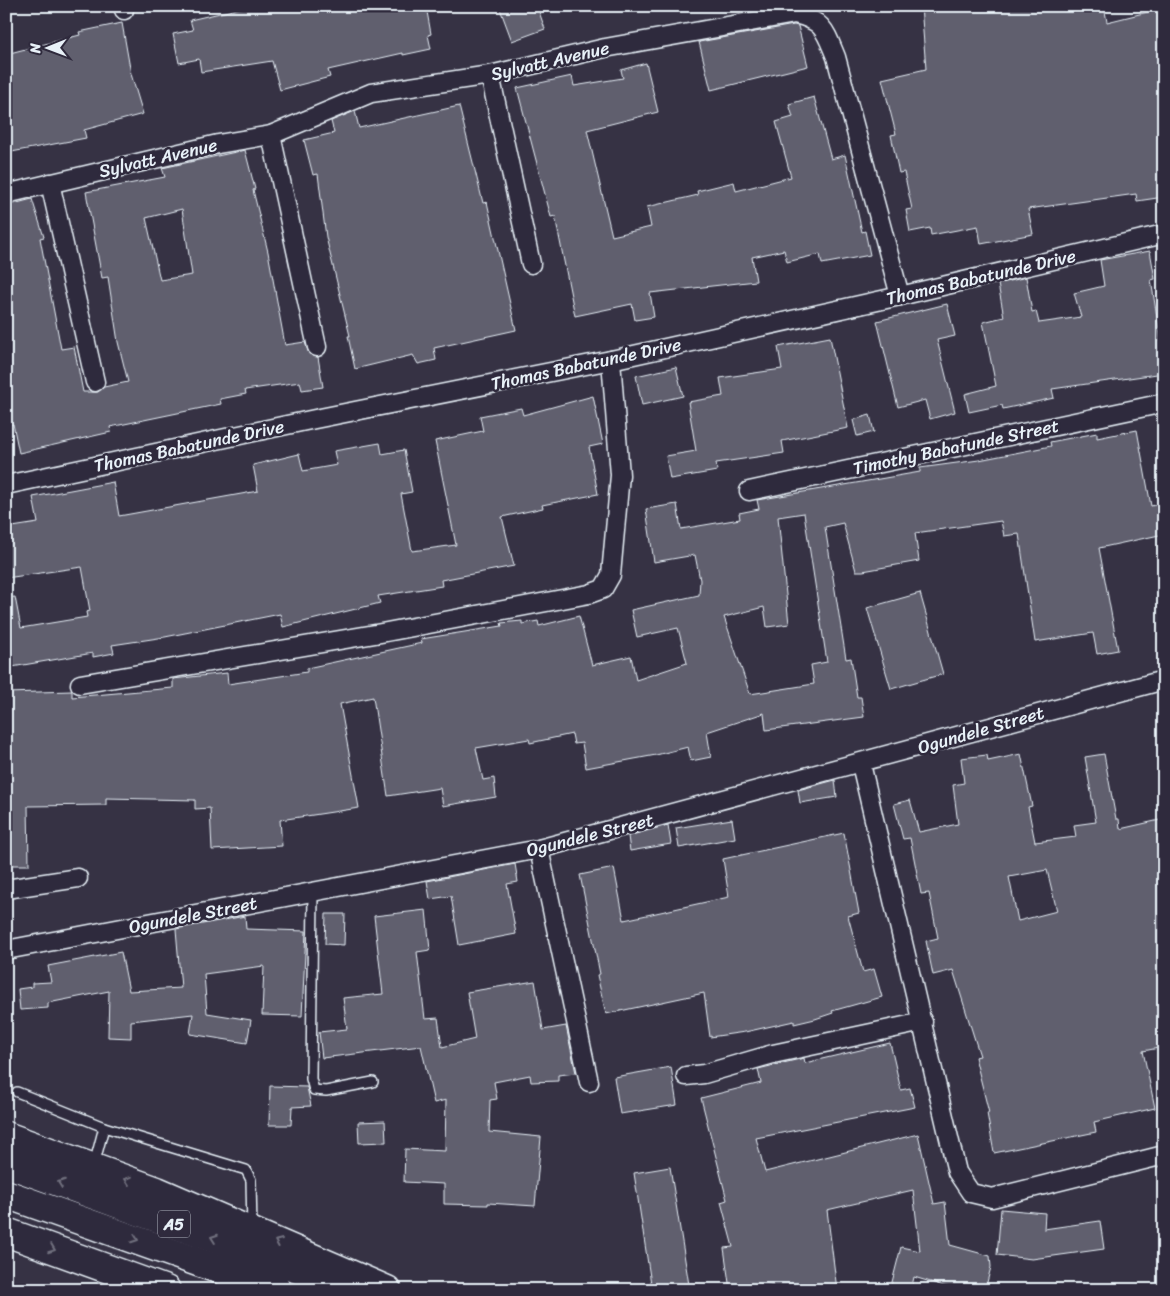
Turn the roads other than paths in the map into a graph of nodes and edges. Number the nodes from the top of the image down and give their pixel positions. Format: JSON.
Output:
{"nodes":[{"id":1,"x":490,"y":75,"type":"junction"},
{"id":2,"x":271,"y":135,"type":"junction"},
{"id":3,"x":50,"y":182,"type":"junction"},
{"id":4,"x":6,"y":194,"type":"edge"},
{"id":5,"x":1164,"y":234,"type":"edge"},
{"id":6,"x":531,"y":264,"type":"dead end"},
{"id":7,"x":900,"y":296,"type":"junction"},
{"id":8,"x":317,"y":347,"type":"dead end"},
{"id":9,"x":611,"y":360,"type":"junction"},
{"id":10,"x":95,"y":382,"type":"dead end"},
{"id":11,"x":1164,"y":403,"type":"edge"},
{"id":12,"x":6,"y":485,"type":"edge"},
{"id":13,"x":749,"y":491,"type":"dead end"},
{"id":14,"x":1164,"y":680,"type":"edge"},
{"id":15,"x":80,"y":684,"type":"dead end"},
{"id":16,"x":861,"y":764,"type":"junction"},
{"id":17,"x":538,"y":849,"type":"junction"},
{"id":18,"x":78,"y":878,"type":"dead end"},
{"id":19,"x":6,"y":889,"type":"edge"},
{"id":20,"x":313,"y":892,"type":"junction"},
{"id":21,"x":6,"y":950,"type":"edge"},
{"id":22,"x":923,"y":1022,"type":"junction"},
{"id":23,"x":686,"y":1076,"type":"dead end"},
{"id":24,"x":373,"y":1082,"type":"dead end"},
{"id":25,"x":589,"y":1082,"type":"dead end"},
{"id":26,"x":16,"y":1092,"type":"dead end"},
{"id":27,"x":104,"y":1127,"type":"junction"},
{"id":28,"x":6,"y":1136,"type":"edge"},
{"id":29,"x":1164,"y":1155,"type":"edge"},
{"id":30,"x":6,"y":1163,"type":"edge"},
{"id":31,"x":94,"y":1168,"type":"junction"},
{"id":32,"x":6,"y":1194,"type":"edge"},
{"id":33,"x":252,"y":1231,"type":"junction"},
{"id":34,"x":6,"y":1232,"type":"edge"},
{"id":35,"x":166,"y":1290,"type":"edge"},
{"id":36,"x":276,"y":1290,"type":"edge"},
{"id":37,"x":355,"y":1290,"type":"edge"},
{"id":38,"x":387,"y":1290,"type":"edge"}],
"edges":[{"from":1,"to":2,"type":"street","name":"Sylvatt Avenue"},
{"from":1,"to":6,"type":"street"},
{"from":1,"to":7,"type":"street","name":"Sylvatt Avenue"},
{"from":2,"to":3,"type":"street","name":"Sylvatt Avenue"},
{"from":2,"to":8,"type":"street"},
{"from":3,"to":4,"type":"street","name":"Sylvatt Avenue"},
{"from":3,"to":10,"type":"street"},
{"from":5,"to":7,"type":"street","name":"Thomas Babatunde Drive"},
{"from":7,"to":9,"type":"street","name":"Thomas Babatunde Drive"},
{"from":9,"to":12,"type":"street","name":"Thomas Babatunde Drive"},
{"from":9,"to":15,"type":"street"},
{"from":11,"to":13,"type":"street","name":"Timothy Babatunde Street"},
{"from":14,"to":16,"type":"street","name":"Ogundele Street"},
{"from":16,"to":17,"type":"street","name":"Ogundele Street"},
{"from":16,"to":22,"type":"street"},
{"from":17,"to":20,"type":"street","name":"Ogundele Street"},
{"from":17,"to":25,"type":"street"},
{"from":18,"to":19,"type":"street"},
{"from":20,"to":21,"type":"street","name":"Ogundele Street"},
{"from":20,"to":24,"type":"lane"},
{"from":22,"to":23,"type":"street"},
{"from":22,"to":29,"type":"street"},
{"from":26,"to":27,"type":"lane"},
{"from":27,"to":31,"type":"lane"},
{"from":27,"to":33,"type":"lane"},
{"from":28,"to":31,"type":"main road"},
{"from":37,"to":30,"type":"main road","number":"A5","one_way":true},
{"from":33,"to":31,"type":"main road","one_way":true},
{"from":32,"to":36,"type":"main road","number":"A5","one_way":true},
{"from":38,"to":33,"type":"main road","one_way":true},
{"from":34,"to":35,"type":"main road","one_way":true}]}
